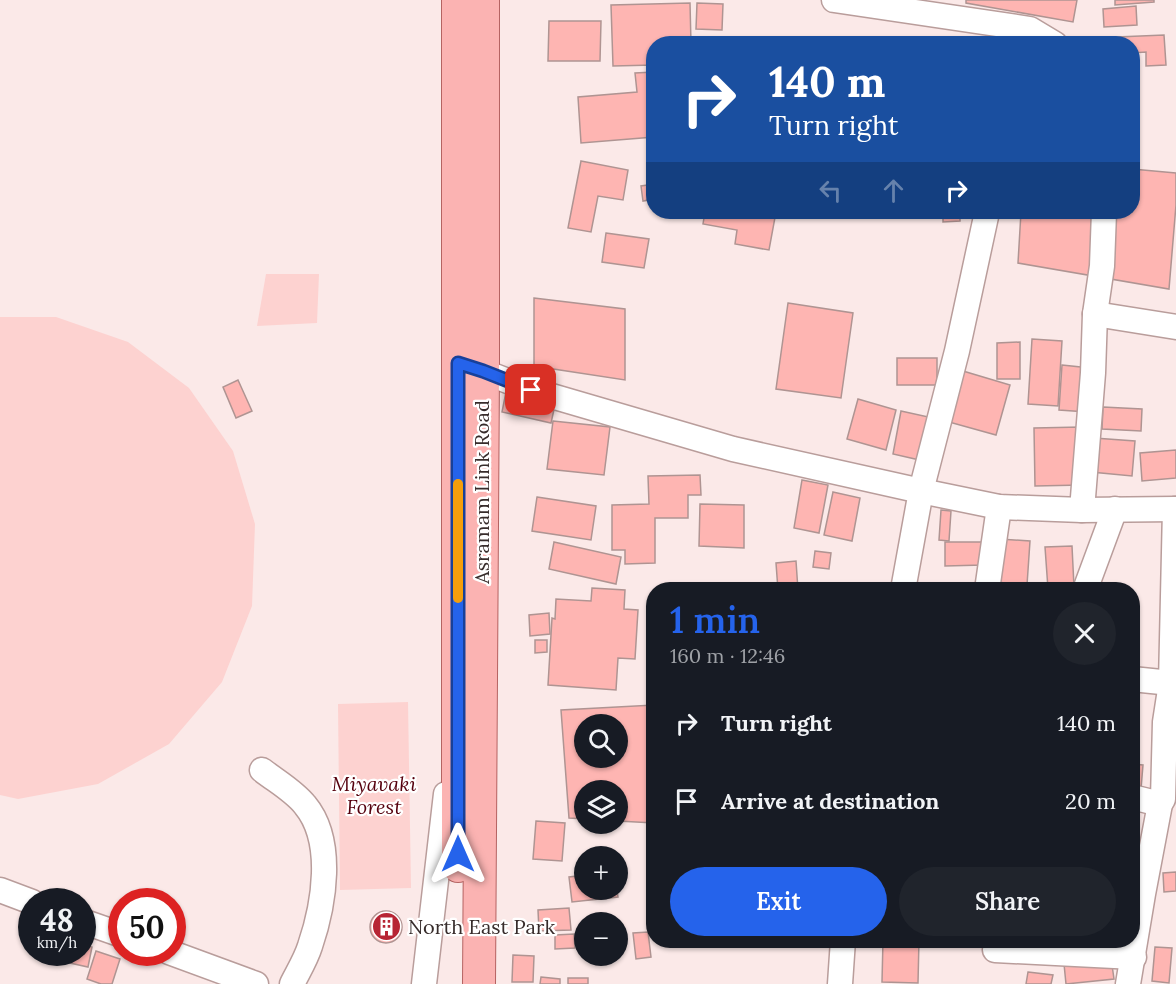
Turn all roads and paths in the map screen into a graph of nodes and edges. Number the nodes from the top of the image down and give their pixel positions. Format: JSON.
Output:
{"nodes":[{"id":1,"x":452,"y":0,"type":"edge"},
{"id":2,"x":459,"y":0,"type":"edge"},
{"id":3,"x":483,"y":0,"type":"edge"},
{"id":4,"x":834,"y":0,"type":"edge"},
{"id":5,"x":1028,"y":36,"type":"edge"},
{"id":6,"x":985,"y":219,"type":"edge"},
{"id":7,"x":1104,"y":219,"type":"edge"},
{"id":8,"x":1095,"y":314,"type":"junction"},
{"id":9,"x":1176,"y":327,"type":"edge"},
{"id":10,"x":471,"y":367,"type":"junction"},
{"id":11,"x":921,"y":492,"type":"junction"},
{"id":12,"x":999,"y":507,"type":"junction"},
{"id":13,"x":1115,"y":509,"type":"junction"},
{"id":14,"x":1176,"y":509,"type":"edge"},
{"id":15,"x":1082,"y":510,"type":"junction"},
{"id":16,"x":904,"y":582,"type":"edge"},
{"id":17,"x":988,"y":582,"type":"edge"},
{"id":18,"x":1088,"y":582,"type":"edge"},
{"id":19,"x":1140,"y":680,"type":"edge"},
{"id":20,"x":1172,"y":682,"type":"junction"},
{"id":21,"x":262,"y":770,"type":"dead end"},
{"id":22,"x":1140,"y":798,"type":"edge"},
{"id":23,"x":1166,"y":801,"type":"edge"},
{"id":24,"x":0,"y":890,"type":"edge"},
{"id":25,"x":18,"y":897,"type":"edge"},
{"id":26,"x":1140,"y":915,"type":"edge"},
{"id":27,"x":842,"y":948,"type":"edge"},
{"id":28,"x":1135,"y":948,"type":"edge"},
{"id":29,"x":995,"y":950,"type":"dead end"},
{"id":30,"x":1134,"y":957,"type":"junction"},
{"id":31,"x":186,"y":958,"type":"edge"},
{"id":32,"x":256,"y":984,"type":"edge"},
{"id":33,"x":292,"y":984,"type":"edge"},
{"id":34,"x":424,"y":984,"type":"edge"},
{"id":35,"x":458,"y":984,"type":"edge"},
{"id":36,"x":479,"y":984,"type":"edge"},
{"id":37,"x":840,"y":984,"type":"edge"},
{"id":38,"x":1128,"y":984,"type":"edge"}],
"edges":[{"from":1,"to":34,"type":"street"},
{"from":2,"to":10,"type":"main road","name":"Asramam Link Road"},
{"from":3,"to":10,"type":"main road","name":"Asramam Link Road"},
{"from":4,"to":5,"type":"street"},
{"from":6,"to":11,"type":"street"},
{"from":7,"to":8,"type":"street"},
{"from":8,"to":9,"type":"street"},
{"from":8,"to":15,"type":"street"},
{"from":10,"to":11,"type":"street"},
{"from":10,"to":35,"type":"main road","name":"Asramam Link Road"},
{"from":10,"to":36,"type":"main road","name":"Asramam Link Road"},
{"from":11,"to":12,"type":"street"},
{"from":11,"to":16,"type":"street"},
{"from":12,"to":15,"type":"street"},
{"from":12,"to":17,"type":"street"},
{"from":13,"to":14,"type":"street"},
{"from":13,"to":15,"type":"street"},
{"from":13,"to":18,"type":"street"},
{"from":14,"to":20,"type":"street"},
{"from":19,"to":20,"type":"street"},
{"from":20,"to":23,"type":"street"},
{"from":21,"to":33,"type":"street"},
{"from":22,"to":23,"type":"street"},
{"from":23,"to":26,"type":"street"},
{"from":24,"to":25,"type":"street"},
{"from":27,"to":37,"type":"street"},
{"from":28,"to":30,"type":"street"},
{"from":29,"to":30,"type":"street"},
{"from":30,"to":38,"type":"street"},
{"from":31,"to":32,"type":"street"}]}
